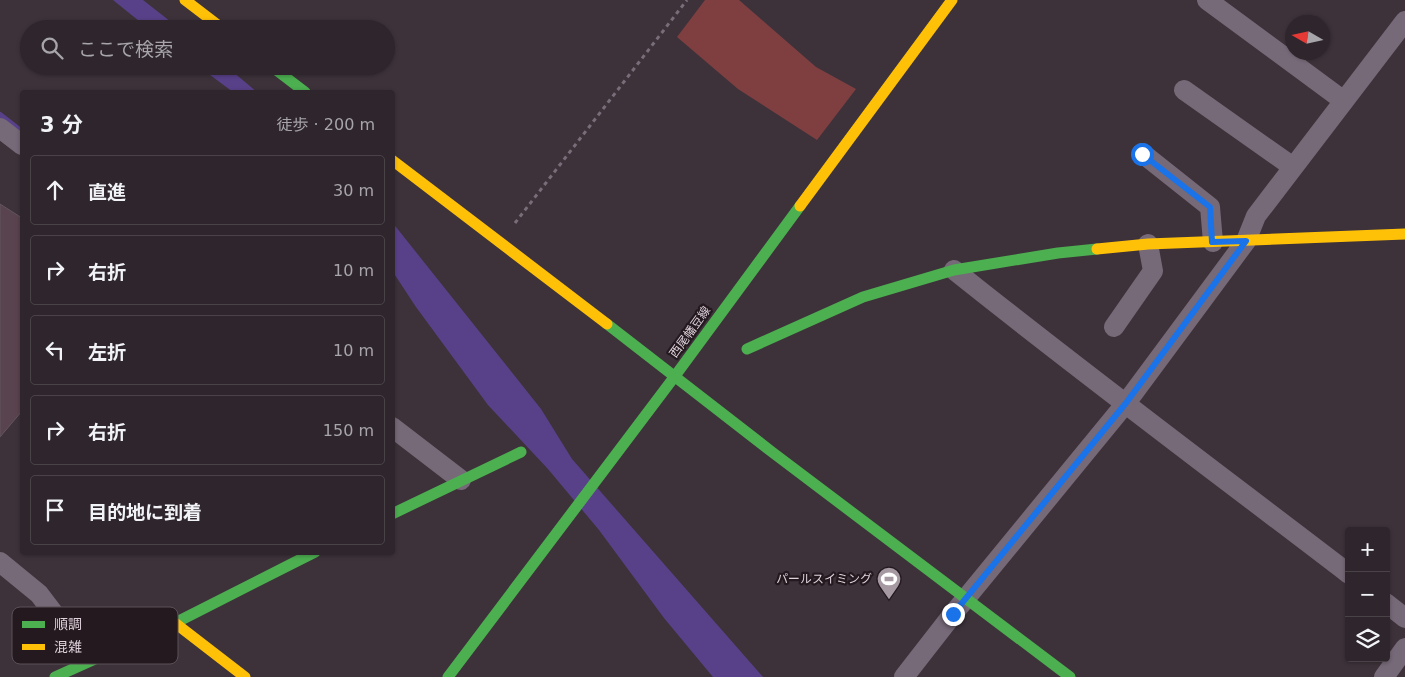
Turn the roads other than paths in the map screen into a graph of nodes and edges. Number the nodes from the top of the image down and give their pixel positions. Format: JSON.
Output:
{"nodes":[{"id":1,"x":952,"y":0,"type":"edge"},
{"id":2,"x":1207,"y":0,"type":"edge"},
{"id":3,"x":199,"y":4,"type":"edge"},
{"id":4,"x":214,"y":20,"type":"edge"},
{"id":5,"x":1405,"y":21,"type":"edge"},
{"id":6,"x":283,"y":75,"type":"edge"},
{"id":7,"x":302,"y":90,"type":"edge"},
{"id":8,"x":1184,"y":90,"type":"dead end"},
{"id":9,"x":1344,"y":101,"type":"junction"},
{"id":10,"x":0,"y":128,"type":"edge"},
{"id":11,"x":20,"y":143,"type":"edge"},
{"id":12,"x":1142,"y":154,"type":"dead end"},
{"id":13,"x":395,"y":162,"type":"edge"},
{"id":14,"x":1293,"y":167,"type":"junction"},
{"id":15,"x":1405,"y":234,"type":"edge"},
{"id":16,"x":1246,"y":241,"type":"junction"},
{"id":17,"x":1212,"y":242,"type":"junction"},
{"id":18,"x":1148,"y":244,"type":"junction"},
{"id":19,"x":954,"y":270,"type":"junction"},
{"id":20,"x":1114,"y":327,"type":"dead end"},
{"id":21,"x":746,"y":349,"type":"dead end"},
{"id":22,"x":675,"y":376,"type":"junction"},
{"id":23,"x":1126,"y":403,"type":"junction"},
{"id":24,"x":395,"y":429,"type":"edge"},
{"id":25,"x":521,"y":452,"type":"dead end"},
{"id":26,"x":461,"y":480,"type":"junction"},
{"id":27,"x":395,"y":513,"type":"edge"},
{"id":28,"x":309,"y":555,"type":"edge"},
{"id":29,"x":0,"y":562,"type":"edge"},
{"id":30,"x":1346,"y":572,"type":"edge"},
{"id":31,"x":966,"y":598,"type":"junction"},
{"id":32,"x":1390,"y":606,"type":"edge"},
{"id":33,"x":49,"y":607,"type":"edge"},
{"id":34,"x":1405,"y":618,"type":"edge"},
{"id":35,"x":178,"y":620,"type":"edge"},
{"id":36,"x":178,"y":624,"type":"edge"},
{"id":37,"x":1405,"y":648,"type":"edge"},
{"id":38,"x":83,"y":664,"type":"edge"},
{"id":39,"x":55,"y":677,"type":"edge"},
{"id":40,"x":244,"y":677,"type":"edge"},
{"id":41,"x":448,"y":677,"type":"edge"},
{"id":42,"x":904,"y":677,"type":"edge"},
{"id":43,"x":1070,"y":677,"type":"edge"},
{"id":44,"x":1384,"y":677,"type":"edge"}],
"edges":[{"from":1,"to":22,"type":"street","name":"西尾幡豆線"},
{"from":2,"to":9,"type":"street"},
{"from":3,"to":4,"type":"street"},
{"from":5,"to":9,"type":"street"},
{"from":6,"to":7,"type":"street"},
{"from":8,"to":14,"type":"street"},
{"from":9,"to":14,"type":"street"},
{"from":10,"to":11,"type":"street"},
{"from":12,"to":17,"type":"street"},
{"from":13,"to":22,"type":"street"},
{"from":14,"to":16,"type":"street"},
{"from":15,"to":16,"type":"street"},
{"from":16,"to":17,"type":"street"},
{"from":16,"to":23,"type":"street"},
{"from":17,"to":18,"type":"street"},
{"from":18,"to":19,"type":"street"},
{"from":18,"to":20,"type":"street"},
{"from":19,"to":21,"type":"street"},
{"from":19,"to":23,"type":"street"},
{"from":22,"to":31,"type":"street"},
{"from":22,"to":41,"type":"street","name":"西尾幡豆線"},
{"from":23,"to":30,"type":"street"},
{"from":23,"to":31,"type":"street"},
{"from":24,"to":26,"type":"street"},
{"from":25,"to":26,"type":"street"},
{"from":26,"to":27,"type":"street"},
{"from":28,"to":35,"type":"street"},
{"from":29,"to":33,"type":"street"},
{"from":31,"to":42,"type":"street"},
{"from":31,"to":43,"type":"street"},
{"from":32,"to":34,"type":"street"},
{"from":36,"to":40,"type":"street"},
{"from":37,"to":44,"type":"street"},
{"from":38,"to":39,"type":"street"}]}
